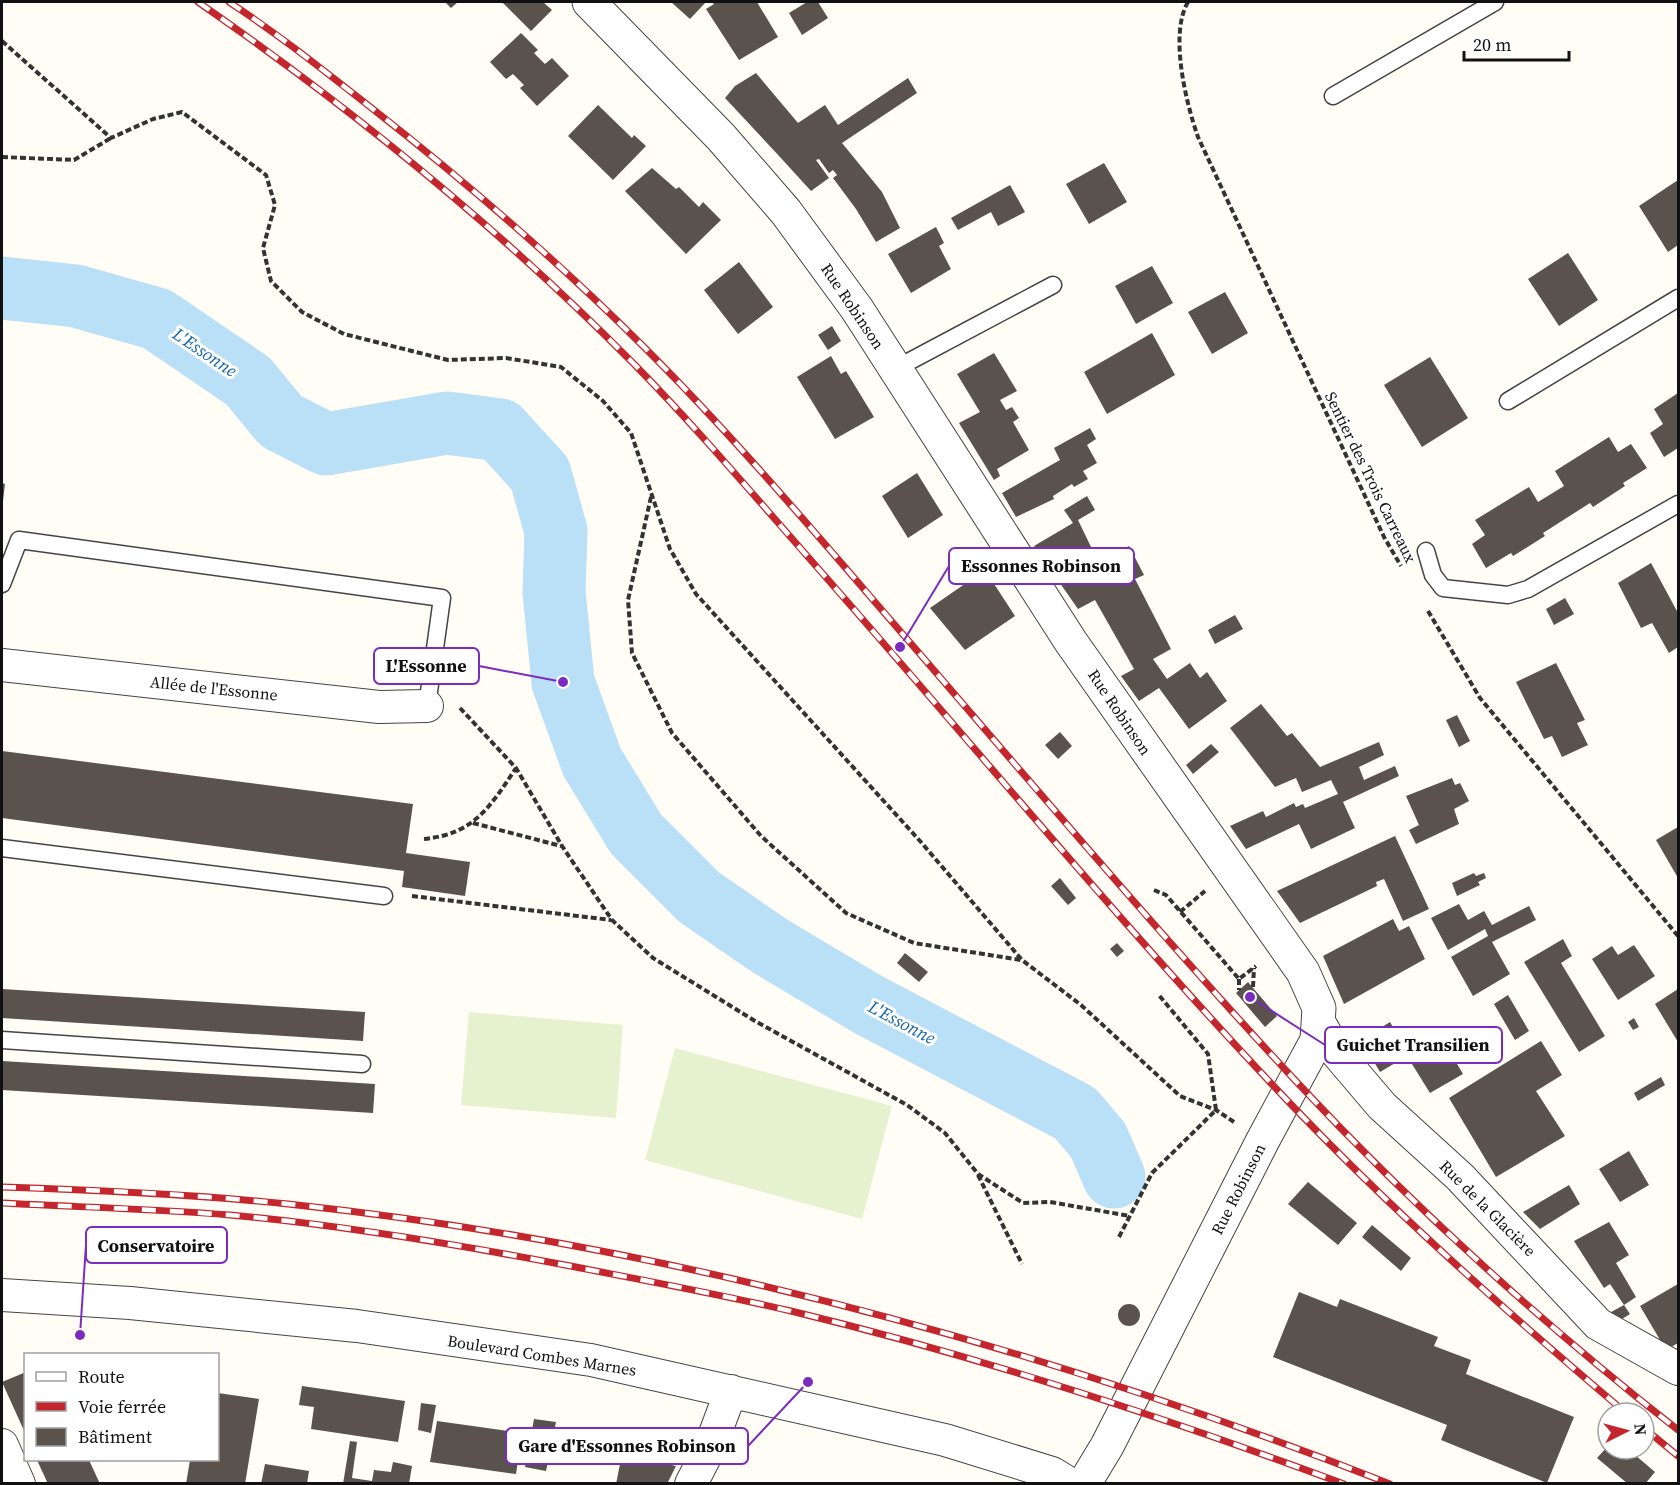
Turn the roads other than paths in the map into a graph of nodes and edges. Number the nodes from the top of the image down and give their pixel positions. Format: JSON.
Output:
{"nodes":[{"id":1,"x":589,"y":2,"type":"edge"},
{"id":2,"x":1495,"y":2,"type":"edge"},
{"id":3,"x":1333,"y":96,"type":"dead end"},
{"id":4,"x":1053,"y":285,"type":"dead end"},
{"id":5,"x":1678,"y":298,"type":"edge"},
{"id":6,"x":895,"y":369,"type":"junction"},
{"id":7,"x":1508,"y":401,"type":"dead end"},
{"id":8,"x":1678,"y":504,"type":"edge"},
{"id":9,"x":1426,"y":551,"type":"dead end"},
{"id":10,"x":2,"y":584,"type":"edge"},
{"id":11,"x":2,"y":664,"type":"edge"},
{"id":12,"x":429,"y":692,"type":"joint"},
{"id":13,"x":2,"y":848,"type":"edge"},
{"id":14,"x":384,"y":896,"type":"dead end"},
{"id":15,"x":1319,"y":1022,"type":"junction"},
{"id":16,"x":2,"y":1040,"type":"edge"},
{"id":17,"x":362,"y":1064,"type":"dead end"},
{"id":18,"x":2,"y":1295,"type":"edge"},
{"id":19,"x":1678,"y":1369,"type":"edge"},
{"id":20,"x":731,"y":1390,"type":"junction"},
{"id":21,"x":2,"y":1445,"type":"edge"},
{"id":22,"x":19,"y":1484,"type":"edge"},
{"id":23,"x":691,"y":1484,"type":"edge"},
{"id":24,"x":1070,"y":1484,"type":"edge"},
{"id":25,"x":1084,"y":1484,"type":"edge"}],
"edges":[{"from":1,"to":6,"type":"street","name":"Rue Robinson"},
{"from":2,"to":3,"type":"lane"},
{"from":4,"to":6,"type":"lane"},
{"from":5,"to":7,"type":"lane"},
{"from":6,"to":15,"type":"street","name":"Rue Robinson"},
{"from":8,"to":9,"type":"lane"},
{"from":10,"to":12,"type":"lane"},
{"from":11,"to":12,"type":"street","name":"Allée de l'Essonne"},
{"from":13,"to":14,"type":"lane"},
{"from":15,"to":19,"type":"street","name":"Rue de la Glacière"},
{"from":15,"to":25,"type":"street","name":"Rue Robinson"},
{"from":16,"to":17,"type":"lane"},
{"from":18,"to":20,"type":"street","name":"Boulevard Combes Marnes"},
{"from":20,"to":23,"type":"street"},
{"from":20,"to":24,"type":"street","name":"Boulevard Combes Marnes"},
{"from":21,"to":22,"type":"street"}]}
